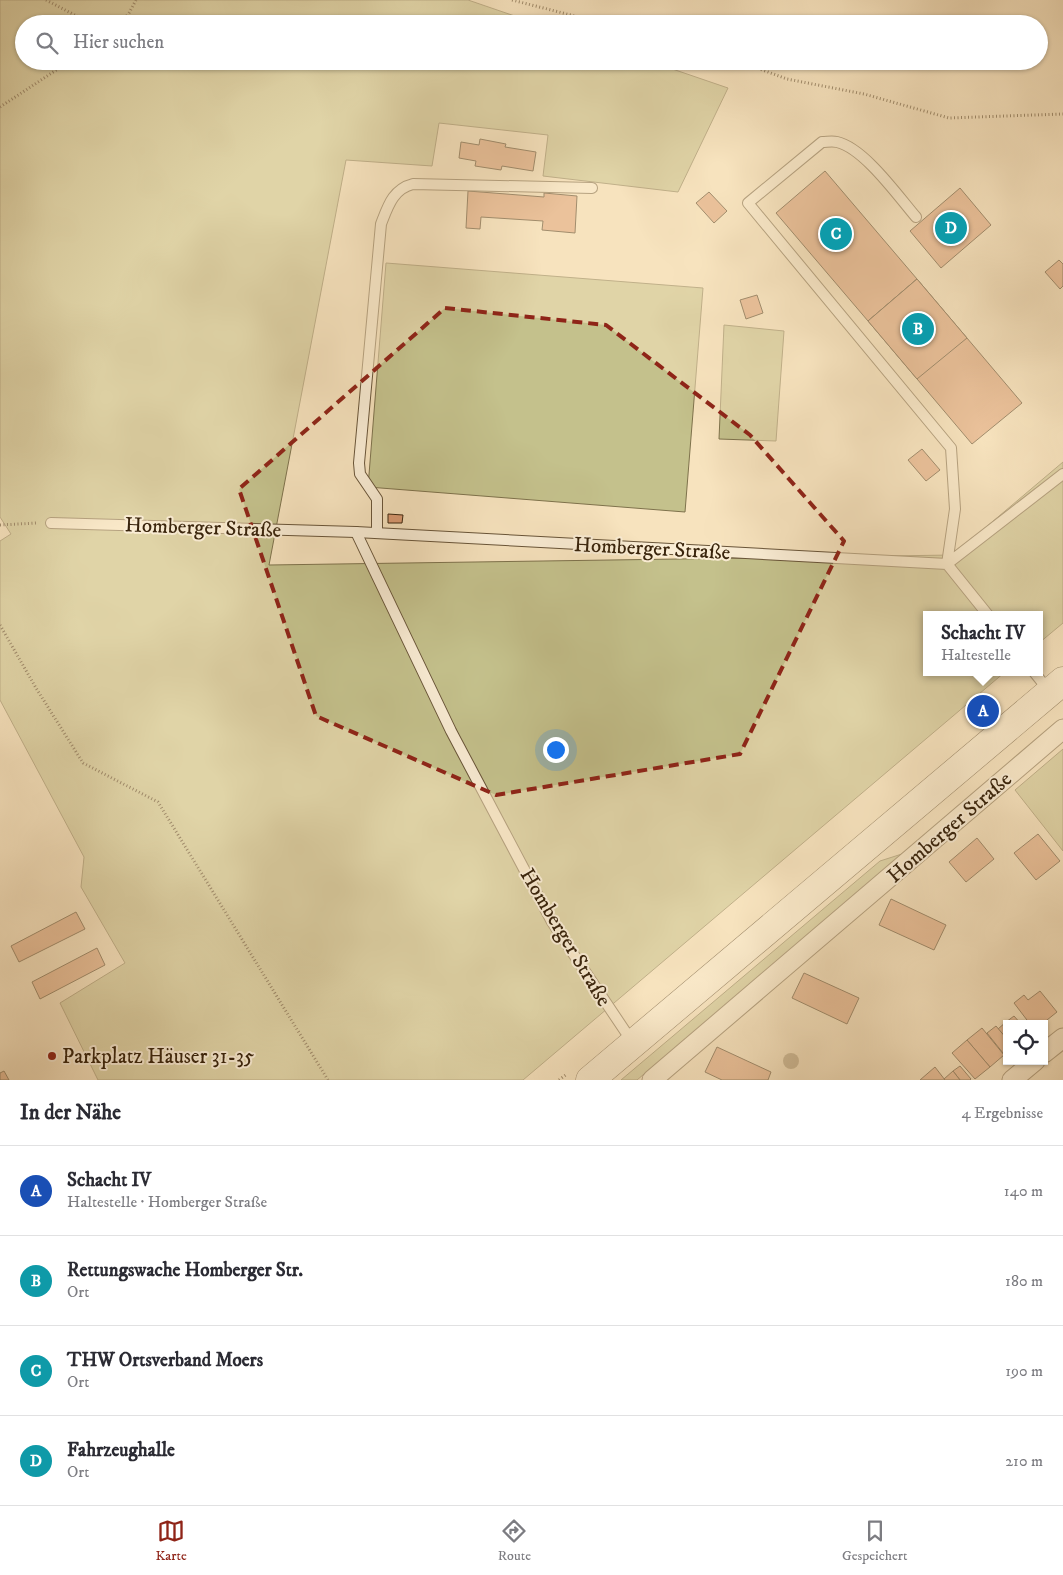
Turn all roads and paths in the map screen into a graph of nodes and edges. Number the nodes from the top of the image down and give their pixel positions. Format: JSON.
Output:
{"nodes":[{"id":1,"x":46,"y":0,"type":"edge"},
{"id":2,"x":136,"y":0,"type":"edge"},
{"id":3,"x":512,"y":0,"type":"edge"},
{"id":4,"x":75,"y":15,"type":"edge"},
{"id":5,"x":127,"y":15,"type":"edge"},
{"id":6,"x":571,"y":15,"type":"edge"},
{"id":7,"x":56,"y":70,"type":"edge"},
{"id":8,"x":762,"y":70,"type":"edge"},
{"id":9,"x":0,"y":107,"type":"edge"},
{"id":10,"x":1063,"y":114,"type":"edge"},
{"id":11,"x":592,"y":188,"type":"dead end"},
{"id":12,"x":916,"y":217,"type":"dead end"},
{"id":13,"x":1063,"y":474,"type":"edge"},
{"id":14,"x":50,"y":523,"type":"joint"},
{"id":15,"x":0,"y":525,"type":"edge"},
{"id":16,"x":356,"y":532,"type":"junction"},
{"id":17,"x":378,"y":533,"type":"junction"},
{"id":18,"x":947,"y":564,"type":"junction"},
{"id":19,"x":985,"y":611,"type":"edge"},
{"id":20,"x":0,"y":625,"type":"edge"},
{"id":21,"x":1049,"y":682,"type":"edge"},
{"id":22,"x":1063,"y":729,"type":"edge"},
{"id":23,"x":1063,"y":1038,"type":"edge"},
{"id":24,"x":633,"y":1044,"type":"junction"},
{"id":25,"x":1048,"y":1050,"type":"edge"},
{"id":26,"x":1030,"y":1065,"type":"edge"},
{"id":27,"x":328,"y":1080,"type":"edge"},
{"id":28,"x":590,"y":1080,"type":"edge"},
{"id":29,"x":652,"y":1080,"type":"edge"},
{"id":30,"x":1012,"y":1080,"type":"edge"}],
"edges":[{"from":1,"to":4,"type":"path"},
{"from":2,"to":5,"type":"path"},
{"from":3,"to":6,"type":"path"},
{"from":7,"to":9,"type":"path"},
{"from":8,"to":10,"type":"path"},
{"from":11,"to":17,"type":"lane"},
{"from":12,"to":18,"type":"lane"},
{"from":13,"to":18,"type":"lane"},
{"from":14,"to":15,"type":"path"},
{"from":14,"to":16,"type":"lane","name":"Homberger Straße"},
{"from":16,"to":17,"type":"lane","name":"Homberger Straße"},
{"from":16,"to":24,"type":"lane","name":"Homberger Straße"},
{"from":17,"to":18,"type":"lane","name":"Homberger Straße"},
{"from":18,"to":19,"type":"lane"},
{"from":20,"to":27,"type":"path"},
{"from":21,"to":24,"type":"main road","name":"Homberger Straße"},
{"from":22,"to":29,"type":"street","name":"Homberger Straße"},
{"from":23,"to":25,"type":"street"},
{"from":24,"to":28,"type":"main road","name":"Homberger Straße"},
{"from":26,"to":30,"type":"street"}]}
